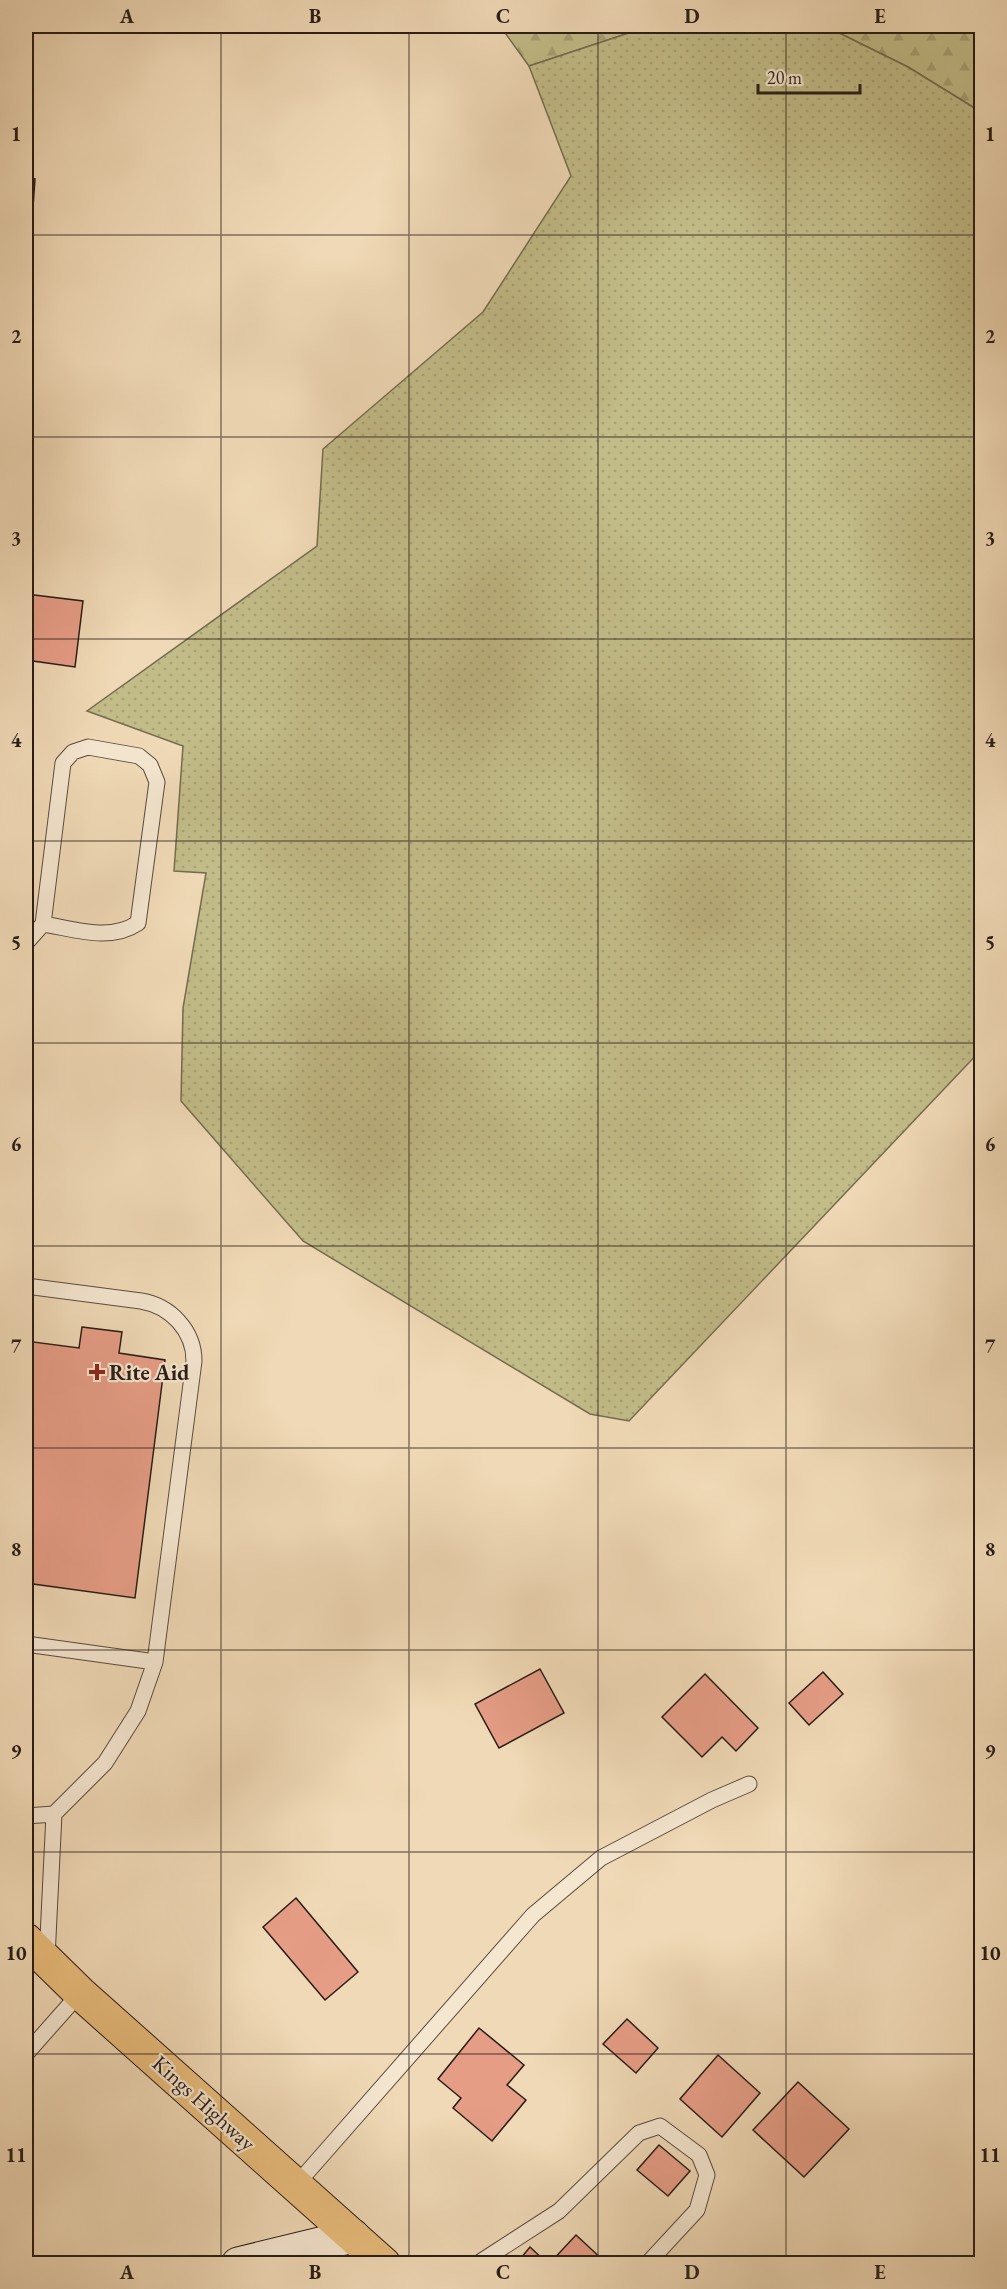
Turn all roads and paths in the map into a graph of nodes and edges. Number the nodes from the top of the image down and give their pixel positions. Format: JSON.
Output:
{"nodes":[{"id":1,"x":43,"y":924,"type":"junction"},
{"id":2,"x":26,"y":943,"type":"edge"},
{"id":3,"x":26,"y":1286,"type":"edge"},
{"id":4,"x":26,"y":1644,"type":"edge"},
{"id":5,"x":155,"y":1662,"type":"junction"},
{"id":6,"x":749,"y":1784,"type":"dead end"},
{"id":7,"x":54,"y":1814,"type":"junction"},
{"id":8,"x":26,"y":1816,"type":"edge"},
{"id":9,"x":36,"y":1950,"type":"edge"},
{"id":10,"x":80,"y":1993,"type":"junction"},
{"id":11,"x":26,"y":2054,"type":"edge"},
{"id":12,"x":296,"y":2185,"type":"junction"},
{"id":13,"x":354,"y":2236,"type":"junction"},
{"id":14,"x":238,"y":2264,"type":"edge"},
{"id":15,"x":384,"y":2264,"type":"edge"},
{"id":16,"x":477,"y":2264,"type":"edge"},
{"id":17,"x":647,"y":2264,"type":"edge"}],
"edges":[{"from":1,"to":1,"type":"lane"},
{"from":1,"to":2,"type":"lane"},
{"from":3,"to":5,"type":"lane"},
{"from":4,"to":5,"type":"lane"},
{"from":5,"to":7,"type":"lane"},
{"from":6,"to":12,"type":"lane"},
{"from":7,"to":8,"type":"lane"},
{"from":7,"to":9,"type":"lane"},
{"from":9,"to":10,"type":"main road","name":"Kings Highway"},
{"from":10,"to":11,"type":"lane"},
{"from":10,"to":12,"type":"main road","name":"Kings Highway"},
{"from":12,"to":13,"type":"main road","name":"Kings Highway"},
{"from":13,"to":14,"type":"main road"},
{"from":13,"to":15,"type":"main road","name":"Kings Highway"},
{"from":16,"to":17,"type":"lane"}]}
